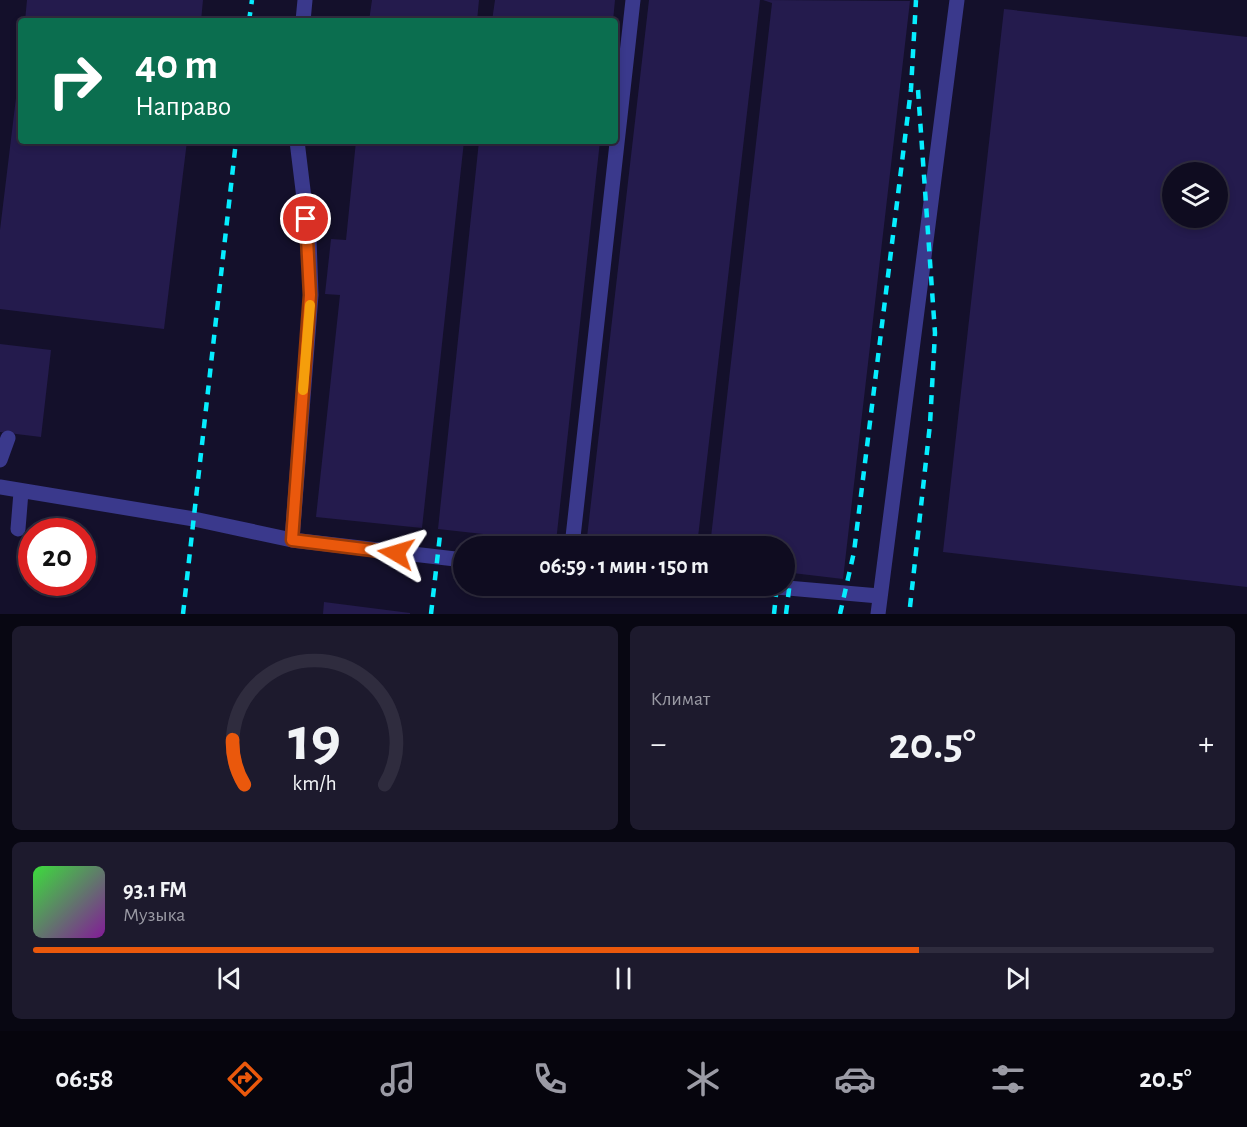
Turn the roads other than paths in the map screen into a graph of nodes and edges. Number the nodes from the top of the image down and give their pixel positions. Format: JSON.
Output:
{"nodes":[{"id":1,"x":305,"y":0,"type":"edge"},
{"id":2,"x":633,"y":0,"type":"edge"},
{"id":3,"x":957,"y":0,"type":"edge"},
{"id":4,"x":303,"y":18,"type":"edge"},
{"id":5,"x":618,"y":134,"type":"edge"},
{"id":6,"x":297,"y":144,"type":"edge"},
{"id":7,"x":617,"y":144,"type":"edge"},
{"id":8,"x":8,"y":438,"type":"dead end"},
{"id":9,"x":0,"y":460,"type":"edge"},
{"id":10,"x":0,"y":487,"type":"edge"},
{"id":11,"x":21,"y":492,"type":"junction"},
{"id":12,"x":19,"y":518,"type":"edge"},
{"id":13,"x":573,"y":536,"type":"edge"},
{"id":14,"x":292,"y":540,"type":"junction"},
{"id":15,"x":453,"y":559,"type":"edge"},
{"id":16,"x":795,"y":589,"type":"edge"},
{"id":17,"x":879,"y":596,"type":"junction"},
{"id":18,"x":878,"y":614,"type":"edge"}],
"edges":[{"from":1,"to":4,"type":"lane"},
{"from":2,"to":5,"type":"lane"},
{"from":3,"to":17,"type":"lane"},
{"from":6,"to":14,"type":"lane"},
{"from":7,"to":13,"type":"lane"},
{"from":8,"to":9,"type":"lane"},
{"from":10,"to":11,"type":"lane"},
{"from":11,"to":12,"type":"lane"},
{"from":11,"to":14,"type":"lane"},
{"from":14,"to":15,"type":"lane"},
{"from":16,"to":17,"type":"lane"},
{"from":17,"to":18,"type":"lane"}]}
